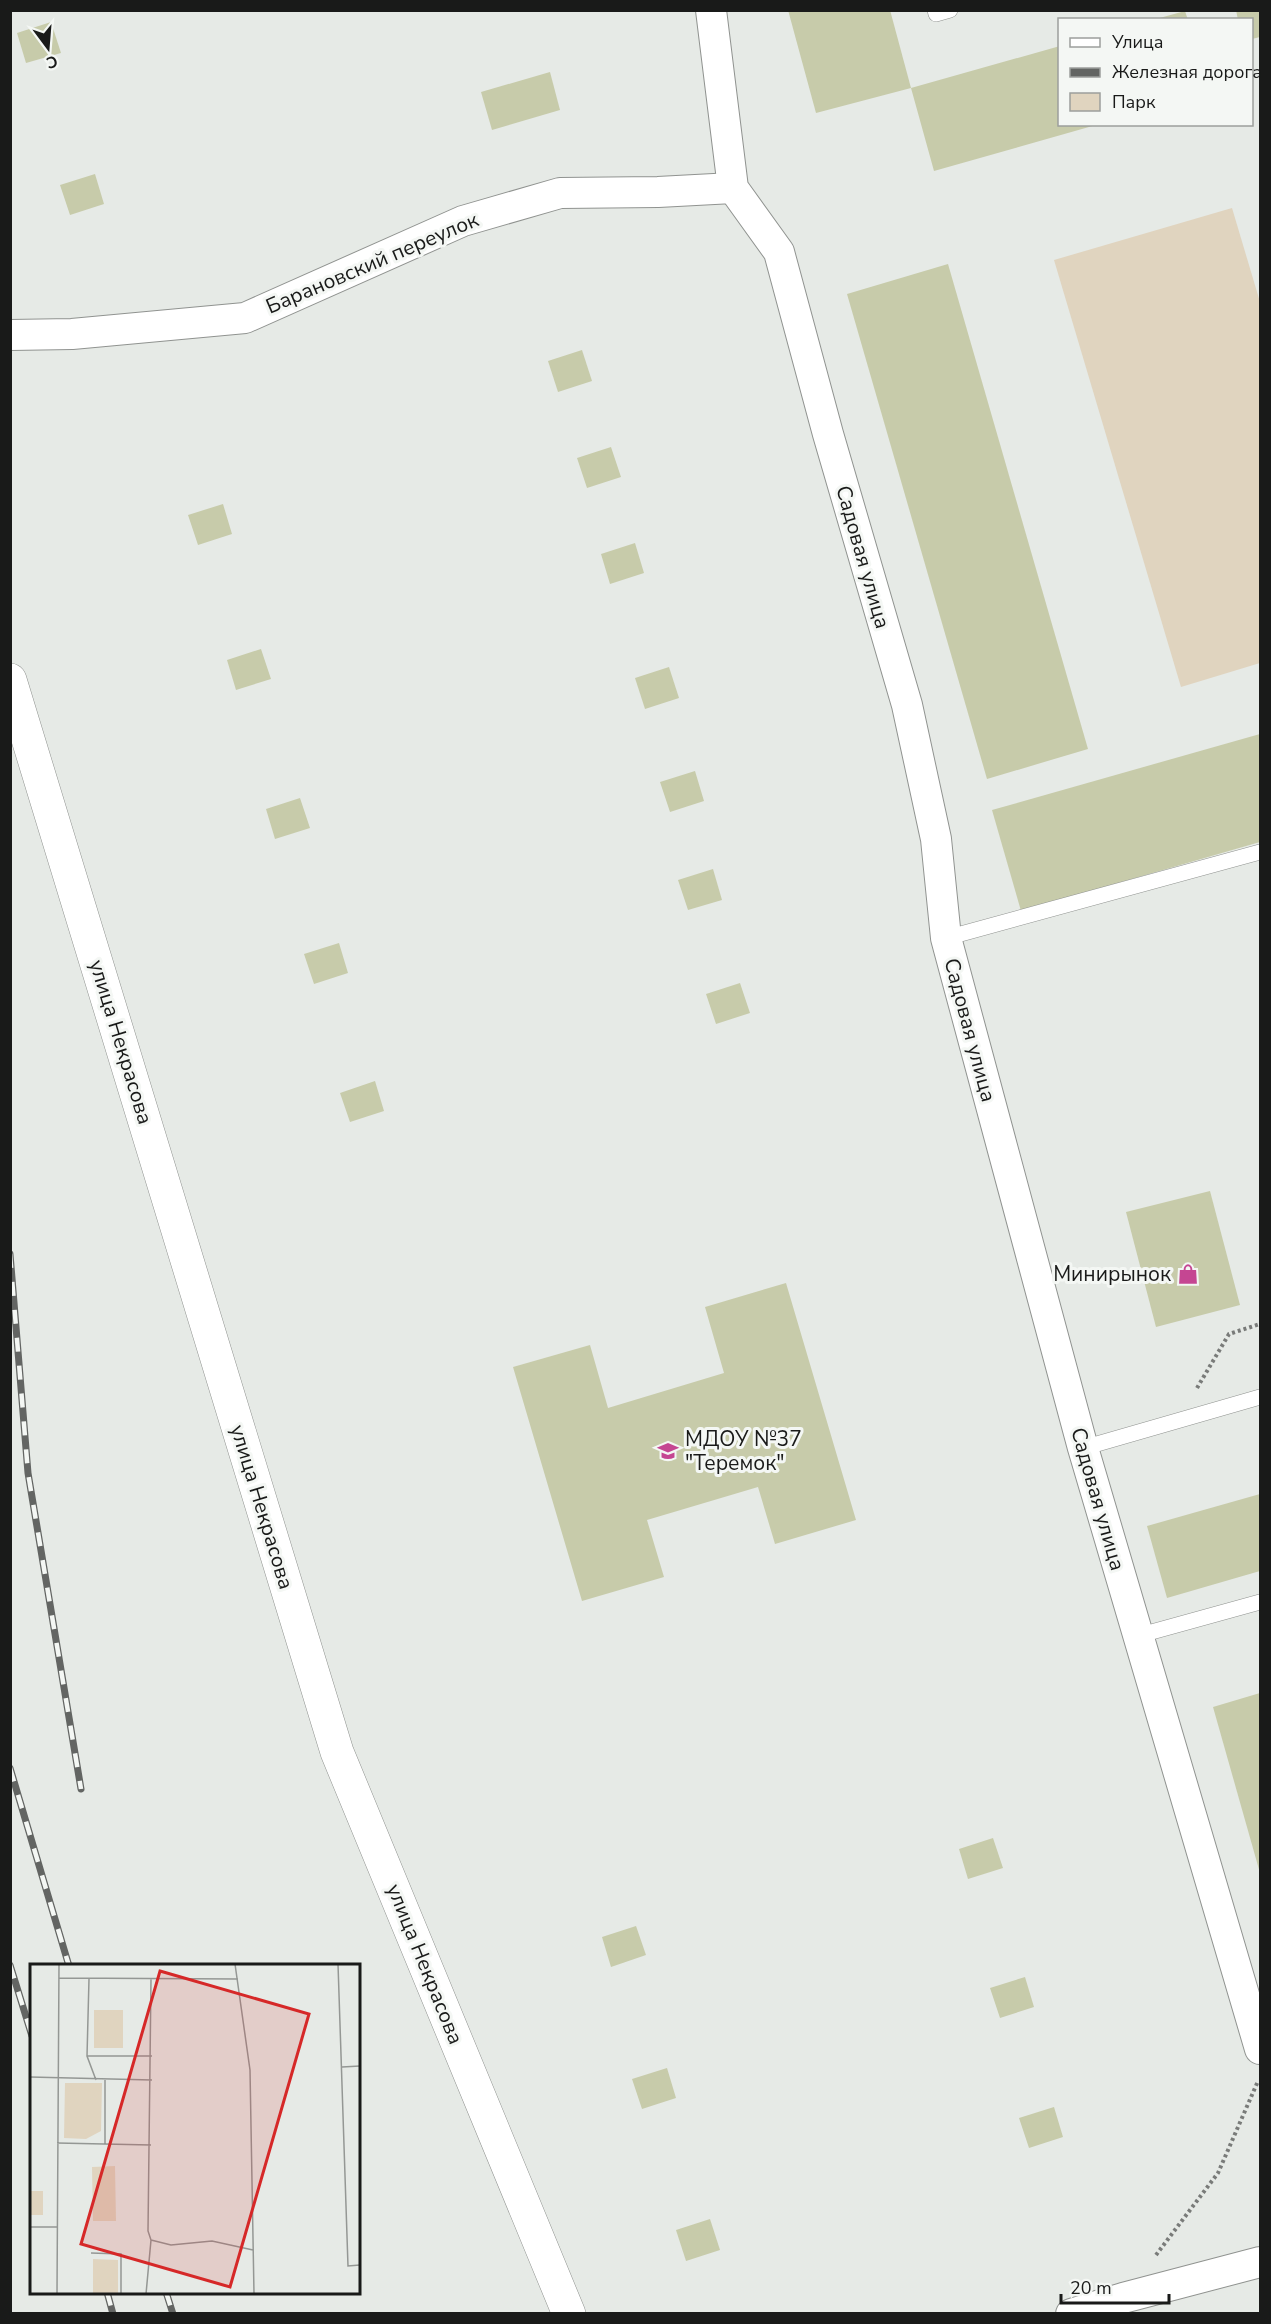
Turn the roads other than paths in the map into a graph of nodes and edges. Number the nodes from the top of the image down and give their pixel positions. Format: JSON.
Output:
{"nodes":[{"id":1,"x":711,"y":10,"type":"edge"},
{"id":2,"x":935,"y":10,"type":"edge"},
{"id":3,"x":950,"y":10,"type":"edge"},
{"id":4,"x":733,"y":188,"type":"junction"},
{"id":5,"x":10,"y":335,"type":"edge"},
{"id":6,"x":10,"y":680,"type":"edge"},
{"id":7,"x":1260,"y":852,"type":"edge"},
{"id":8,"x":946,"y":938,"type":"junction"},
{"id":9,"x":1260,"y":1397,"type":"edge"},
{"id":10,"x":1083,"y":1448,"type":"junction"},
{"id":11,"x":1260,"y":1602,"type":"edge"},
{"id":12,"x":1137,"y":1636,"type":"junction"},
{"id":13,"x":1260,"y":2049,"type":"edge"},
{"id":14,"x":1260,"y":2262,"type":"edge"},
{"id":15,"x":569,"y":2313,"type":"edge"},
{"id":16,"x":1071,"y":2313,"type":"edge"}],
"edges":[{"from":1,"to":4,"type":"street","name":"Садовая улица"},
{"from":2,"to":3,"type":"lane"},
{"from":4,"to":5,"type":"street","name":"Барановский переулок"},
{"from":4,"to":8,"type":"street","name":"Садовая улица"},
{"from":6,"to":15,"type":"street","name":"улица Некрасова"},
{"from":7,"to":8,"type":"lane"},
{"from":8,"to":10,"type":"street","name":"Садовая улица"},
{"from":9,"to":10,"type":"lane"},
{"from":10,"to":12,"type":"street","name":"Садовая улица"},
{"from":11,"to":12,"type":"lane"},
{"from":12,"to":13,"type":"street","name":"Садовая улица"},
{"from":14,"to":16,"type":"street"}]}
